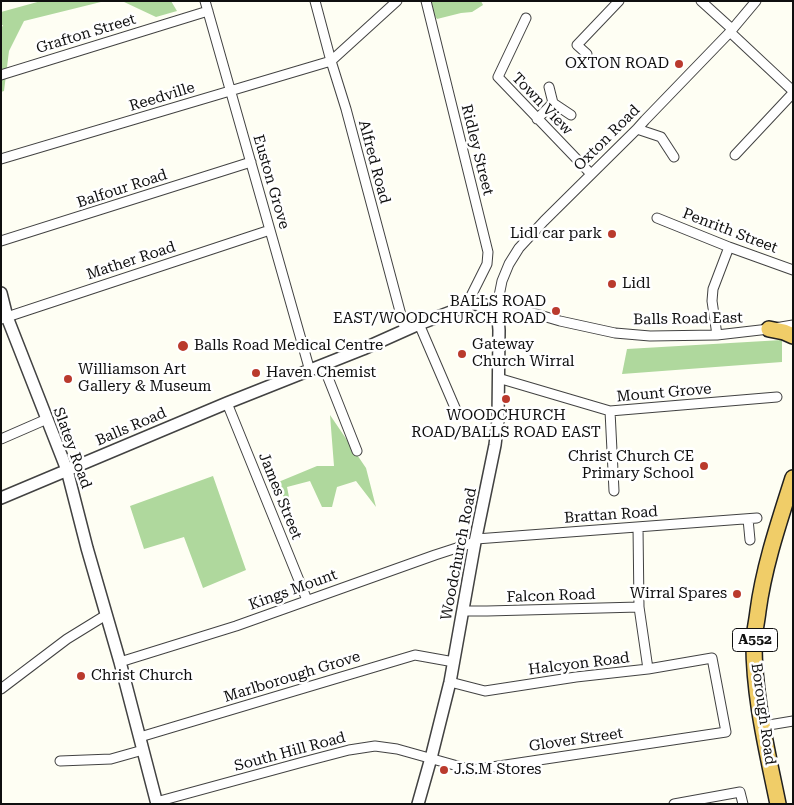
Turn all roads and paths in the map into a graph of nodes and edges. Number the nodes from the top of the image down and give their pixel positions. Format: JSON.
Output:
{"nodes":[{"id":1,"x":205,"y":1,"type":"edge"},
{"id":2,"x":315,"y":1,"type":"edge"},
{"id":3,"x":397,"y":1,"type":"edge"},
{"id":4,"x":426,"y":1,"type":"edge"},
{"id":5,"x":619,"y":1,"type":"edge"},
{"id":6,"x":701,"y":1,"type":"edge"},
{"id":7,"x":756,"y":1,"type":"edge"},
{"id":8,"x":208,"y":11,"type":"junction"},
{"id":9,"x":526,"y":18,"type":"dead end"},
{"id":10,"x":731,"y":31,"type":"junction"},
{"id":11,"x":587,"y":54,"type":"dead end"},
{"id":12,"x":331,"y":61,"type":"junction"},
{"id":13,"x":1,"y":75,"type":"edge"},
{"id":14,"x":549,"y":88,"type":"dead end"},
{"id":15,"x":231,"y":90,"type":"junction"},
{"id":16,"x":793,"y":92,"type":"edge"},
{"id":17,"x":553,"y":103,"type":"junction"},
{"id":18,"x":571,"y":115,"type":"dead end"},
{"id":19,"x":537,"y":118,"type":"junction"},
{"id":20,"x":638,"y":129,"type":"junction"},
{"id":21,"x":735,"y":155,"type":"dead end"},
{"id":22,"x":674,"y":157,"type":"dead end"},
{"id":23,"x":1,"y":159,"type":"edge"},
{"id":24,"x":251,"y":162,"type":"junction"},
{"id":25,"x":591,"y":174,"type":"junction"},
{"id":26,"x":657,"y":218,"type":"dead end"},
{"id":27,"x":270,"y":230,"type":"junction"},
{"id":28,"x":1,"y":241,"type":"edge"},
{"id":29,"x":729,"y":247,"type":"junction"},
{"id":30,"x":793,"y":270,"type":"edge"},
{"id":31,"x":1,"y":293,"type":"edge"},
{"id":32,"x":472,"y":304,"type":"junction"},
{"id":33,"x":497,"y":306,"type":"junction"},
{"id":34,"x":4,"y":318,"type":"edge"},
{"id":35,"x":419,"y":324,"type":"junction"},
{"id":36,"x":793,"y":325,"type":"edge"},
{"id":37,"x":769,"y":329,"type":"junction"},
{"id":38,"x":404,"y":330,"type":"junction"},
{"id":39,"x":717,"y":335,"type":"junction"},
{"id":40,"x":793,"y":336,"type":"edge"},
{"id":41,"x":323,"y":365,"type":"junction"},
{"id":42,"x":310,"y":371,"type":"junction"},
{"id":43,"x":498,"y":378,"type":"junction"},
{"id":44,"x":777,"y":398,"type":"dead end"},
{"id":45,"x":228,"y":403,"type":"junction"},
{"id":46,"x":456,"y":410,"type":"dead end"},
{"id":47,"x":610,"y":411,"type":"junction"},
{"id":48,"x":47,"y":420,"type":"junction"},
{"id":49,"x":1,"y":439,"type":"edge"},
{"id":50,"x":357,"y":451,"type":"dead end"},
{"id":51,"x":67,"y":470,"type":"junction"},
{"id":52,"x":793,"y":478,"type":"edge"},
{"id":53,"x":614,"y":491,"type":"dead end"},
{"id":54,"x":1,"y":498,"type":"edge"},
{"id":55,"x":638,"y":527,"type":"junction"},
{"id":56,"x":476,"y":540,"type":"junction"},
{"id":57,"x":750,"y":540,"type":"dead end"},
{"id":58,"x":308,"y":600,"type":"junction"},
{"id":59,"x":639,"y":607,"type":"junction"},
{"id":60,"x":463,"y":611,"type":"junction"},
{"id":61,"x":106,"y":615,"type":"junction"},
{"id":62,"x":120,"y":662,"type":"junction"},
{"id":63,"x":454,"y":662,"type":"junction"},
{"id":64,"x":648,"y":669,"type":"junction"},
{"id":65,"x":450,"y":682,"type":"junction"},
{"id":66,"x":1,"y":689,"type":"edge"},
{"id":67,"x":793,"y":721,"type":"edge"},
{"id":68,"x":763,"y":726,"type":"junction"},
{"id":69,"x":726,"y":732,"type":"joint"},
{"id":70,"x":140,"y":737,"type":"junction"},
{"id":71,"x":143,"y":750,"type":"junction"},
{"id":72,"x":431,"y":758,"type":"junction"},
{"id":73,"x":60,"y":761,"type":"dead end"},
{"id":74,"x":157,"y":803,"type":"edge"},
{"id":75,"x":418,"y":804,"type":"edge"},
{"id":76,"x":674,"y":804,"type":"edge"},
{"id":77,"x":743,"y":804,"type":"edge"},
{"id":78,"x":778,"y":804,"type":"edge"}],
"edges":[{"from":1,"to":8,"type":"street","name":"Euston Grove"},
{"from":2,"to":12,"type":"street","name":"Alfred Road"},
{"from":3,"to":12,"type":"street"},
{"from":4,"to":32,"type":"street","name":"Ridley Street"},
{"from":5,"to":11,"type":"street"},
{"from":6,"to":10,"type":"street"},
{"from":7,"to":10,"type":"street","name":"Oxton Road"},
{"from":8,"to":13,"type":"street","name":"Grafton Street"},
{"from":8,"to":15,"type":"street","name":"Euston Grove"},
{"from":9,"to":19,"type":"street","name":"Town View"},
{"from":10,"to":16,"type":"street"},
{"from":10,"to":20,"type":"street","name":"Oxton Road"},
{"from":12,"to":15,"type":"street","name":"Reedville"},
{"from":12,"to":38,"type":"street","name":"Alfred Road"},
{"from":14,"to":17,"type":"street"},
{"from":15,"to":23,"type":"street","name":"Reedville"},
{"from":15,"to":24,"type":"street","name":"Euston Grove"},
{"from":16,"to":21,"type":"street"},
{"from":17,"to":18,"type":"street"},
{"from":17,"to":19,"type":"street"},
{"from":19,"to":25,"type":"street","name":"Town View"},
{"from":20,"to":22,"type":"street"},
{"from":20,"to":25,"type":"street","name":"Oxton Road"},
{"from":24,"to":27,"type":"street","name":"Euston Grove"},
{"from":24,"to":28,"type":"street","name":"Balfour Road"},
{"from":25,"to":33,"type":"street","name":"Oxton Road"},
{"from":26,"to":29,"type":"street","name":"Penrith Street"},
{"from":27,"to":34,"type":"street","name":"Mather Road"},
{"from":27,"to":42,"type":"street","name":"Euston Grove"},
{"from":29,"to":30,"type":"street","name":"Penrith Street"},
{"from":29,"to":39,"type":"street"},
{"from":31,"to":34,"type":"street","name":"Slatey Road"},
{"from":32,"to":33,"type":"street","name":"Balls Road"},
{"from":32,"to":35,"type":"street","name":"Balls Road"},
{"from":33,"to":39,"type":"street","name":"Balls Road East"},
{"from":33,"to":43,"type":"street","name":"Woodchurch Road"},
{"from":34,"to":48,"type":"street","name":"Slatey Road"},
{"from":35,"to":38,"type":"street","name":"Balls Road"},
{"from":35,"to":46,"type":"street"},
{"from":36,"to":37,"type":"street","name":"Balls Road East"},
{"from":37,"to":39,"type":"street","name":"Balls Road East"},
{"from":37,"to":40,"type":"highway"},
{"from":38,"to":41,"type":"street","name":"Balls Road"},
{"from":41,"to":42,"type":"street","name":"Balls Road"},
{"from":41,"to":50,"type":"street"},
{"from":42,"to":45,"type":"street","name":"Balls Road"},
{"from":43,"to":47,"type":"street","name":"Mount Grove"},
{"from":43,"to":56,"type":"street","name":"Woodchurch Road"},
{"from":44,"to":47,"type":"street","name":"Mount Grove"},
{"from":45,"to":51,"type":"street","name":"Balls Road"},
{"from":45,"to":58,"type":"street","name":"James Street"},
{"from":47,"to":53,"type":"street"},
{"from":48,"to":49,"type":"street"},
{"from":48,"to":51,"type":"street","name":"Slatey Road"},
{"from":51,"to":54,"type":"street","name":"Balls Road"},
{"from":51,"to":61,"type":"street","name":"Slatey Road"},
{"from":52,"to":68,"type":"highway","name":"Borough Road","number":"A552"},
{"from":55,"to":56,"type":"street","name":"Brattan Road"},
{"from":55,"to":57,"type":"street","name":"Brattan Road"},
{"from":55,"to":59,"type":"street"},
{"from":56,"to":58,"type":"street","name":"Kings Mount"},
{"from":56,"to":60,"type":"street","name":"Woodchurch Road"},
{"from":58,"to":62,"type":"street","name":"Kings Mount"},
{"from":59,"to":60,"type":"street","name":"Falcon Road"},
{"from":59,"to":64,"type":"street"},
{"from":60,"to":63,"type":"street","name":"Woodchurch Road"},
{"from":61,"to":62,"type":"street","name":"Slatey Road"},
{"from":61,"to":66,"type":"street"},
{"from":62,"to":70,"type":"street","name":"Slatey Road"},
{"from":63,"to":65,"type":"street","name":"Woodchurch Road"},
{"from":63,"to":70,"type":"street","name":"Marlborough Grove"},
{"from":64,"to":65,"type":"street","name":"Halcyon Road"},
{"from":64,"to":69,"type":"street","name":"Halcyon Road"},
{"from":65,"to":72,"type":"street","name":"Woodchurch Road"},
{"from":67,"to":68,"type":"street"},
{"from":68,"to":78,"type":"highway","name":"Borough Road","number":"A552"},
{"from":69,"to":72,"type":"street","name":"Glover Street"},
{"from":70,"to":71,"type":"street","name":"Slatey Road"},
{"from":71,"to":73,"type":"street"},
{"from":71,"to":74,"type":"street","name":"Slatey Road"},
{"from":72,"to":74,"type":"street","name":"South Hill Road"},
{"from":72,"to":75,"type":"street","name":"Woodchurch Road"},
{"from":76,"to":77,"type":"street"}]}
